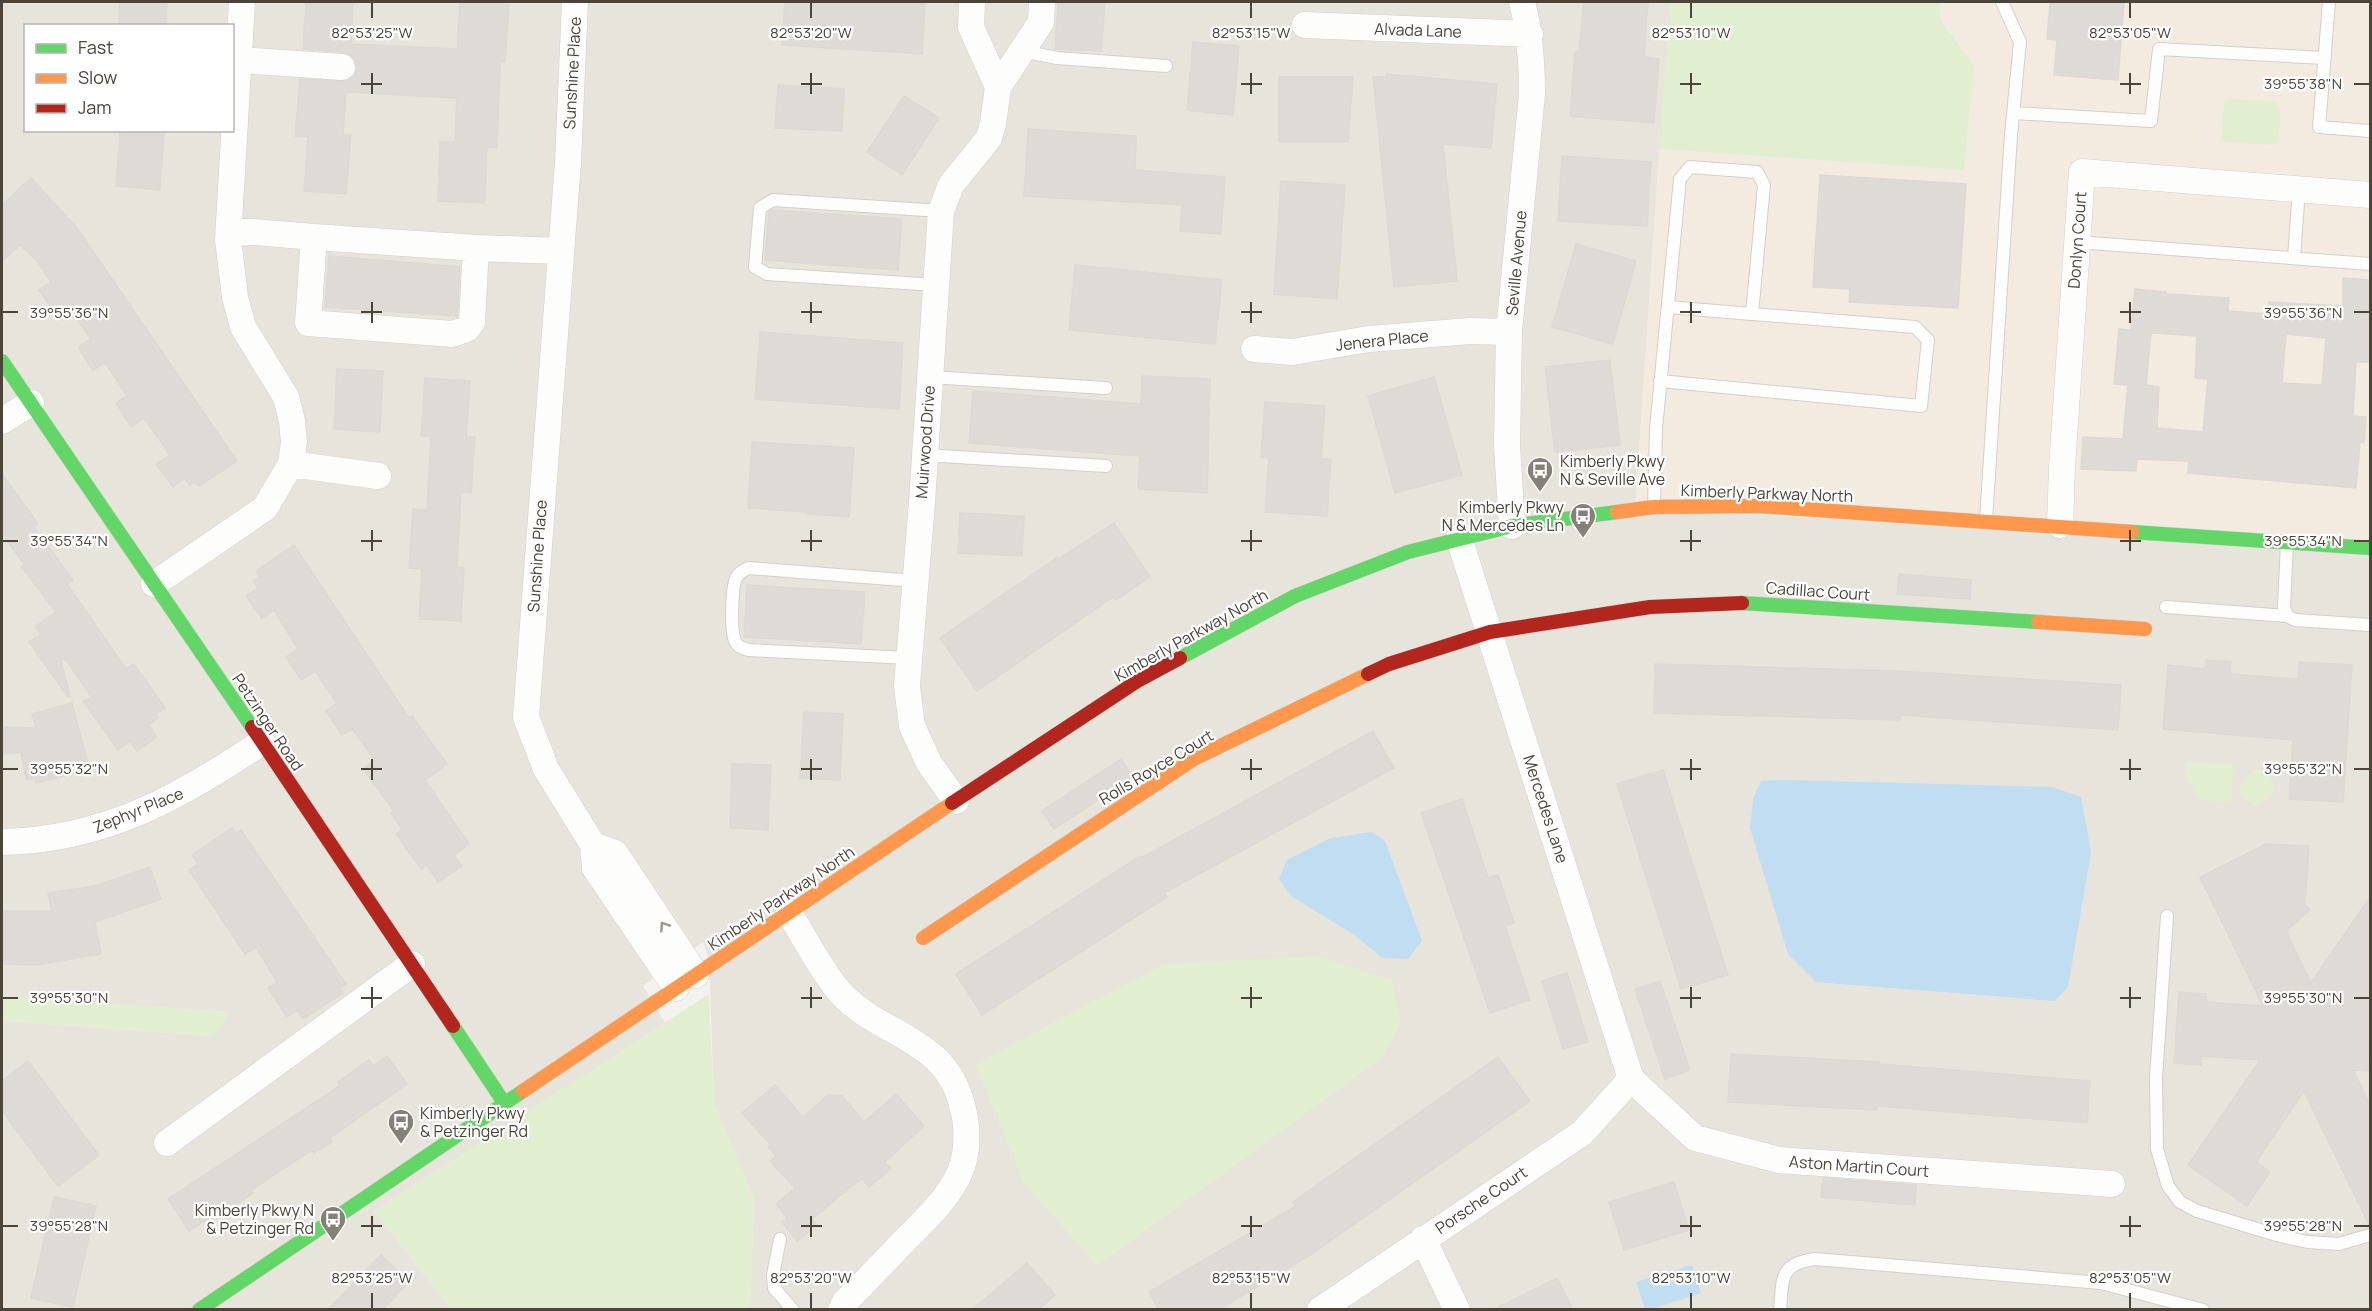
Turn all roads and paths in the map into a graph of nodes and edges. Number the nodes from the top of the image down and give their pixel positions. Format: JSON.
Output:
{"nodes":[{"id":1,"x":242,"y":2,"type":"edge"},
{"id":2,"x":575,"y":2,"type":"edge"},
{"id":3,"x":972,"y":2,"type":"edge"},
{"id":4,"x":1042,"y":2,"type":"edge"},
{"id":5,"x":1522,"y":2,"type":"edge"},
{"id":6,"x":2002,"y":2,"type":"edge"},
{"id":7,"x":2329,"y":2,"type":"edge"},
{"id":8,"x":1305,"y":25,"type":"dead end"},
{"id":9,"x":1530,"y":34,"type":"junction"},
{"id":10,"x":1022,"y":51,"type":"junction"},
{"id":11,"x":2325,"y":58,"type":"junction"},
{"id":12,"x":239,"y":60,"type":"junction"},
{"id":13,"x":1166,"y":66,"type":"dead end"},
{"id":14,"x":342,"y":67,"type":"dead end"},
{"id":15,"x":998,"y":87,"type":"junction"},
{"id":16,"x":2014,"y":113,"type":"junction"},
{"id":17,"x":2370,"y":131,"type":"edge"},
{"id":18,"x":2300,"y":189,"type":"junction"},
{"id":19,"x":2370,"y":195,"type":"edge"},
{"id":20,"x":940,"y":211,"type":"junction"},
{"id":21,"x":229,"y":230,"type":"junction"},
{"id":22,"x":314,"y":237,"type":"junction"},
{"id":23,"x":2077,"y":242,"type":"junction"},
{"id":24,"x":476,"y":248,"type":"junction"},
{"id":25,"x":561,"y":251,"type":"junction"},
{"id":26,"x":2294,"y":258,"type":"junction"},
{"id":27,"x":2370,"y":264,"type":"edge"},
{"id":28,"x":936,"y":285,"type":"junction"},
{"id":29,"x":1668,"y":307,"type":"junction"},
{"id":30,"x":1752,"y":314,"type":"junction"},
{"id":31,"x":1509,"y":332,"type":"junction"},
{"id":32,"x":1254,"y":349,"type":"dead end"},
{"id":33,"x":2,"y":361,"type":"edge"},
{"id":34,"x":930,"y":377,"type":"junction"},
{"id":35,"x":1660,"y":381,"type":"junction"},
{"id":36,"x":1106,"y":388,"type":"dead end"},
{"id":37,"x":31,"y":403,"type":"junction"},
{"id":38,"x":2,"y":421,"type":"edge"},
{"id":39,"x":925,"y":455,"type":"junction"},
{"id":40,"x":291,"y":464,"type":"junction"},
{"id":41,"x":1106,"y":466,"type":"dead end"},
{"id":42,"x":378,"y":476,"type":"dead end"},
{"id":43,"x":1654,"y":507,"type":"junction"},
{"id":44,"x":1986,"y":521,"type":"junction"},
{"id":45,"x":2060,"y":525,"type":"junction"},
{"id":46,"x":1512,"y":526,"type":"junction"},
{"id":47,"x":1459,"y":538,"type":"junction"},
{"id":48,"x":2288,"y":542,"type":"junction"},
{"id":49,"x":2370,"y":548,"type":"edge"},
{"id":50,"x":915,"y":581,"type":"junction"},
{"id":51,"x":154,"y":584,"type":"junction"},
{"id":52,"x":2166,"y":608,"type":"dead end"},
{"id":53,"x":2287,"y":616,"type":"junction"},
{"id":54,"x":2370,"y":625,"type":"edge"},
{"id":55,"x":2145,"y":629,"type":"dead end"},
{"id":56,"x":1490,"y":632,"type":"junction"},
{"id":57,"x":909,"y":658,"type":"junction"},
{"id":58,"x":262,"y":742,"type":"junction"},
{"id":59,"x":956,"y":801,"type":"junction"},
{"id":60,"x":2,"y":842,"type":"edge"},
{"id":61,"x":789,"y":913,"type":"junction"},
{"id":62,"x":2167,"y":916,"type":"dead end"},
{"id":63,"x":923,"y":938,"type":"dead end"},
{"id":64,"x":412,"y":964,"type":"junction"},
{"id":65,"x":686,"y":981,"type":"junction"},
{"id":66,"x":1631,"y":1080,"type":"junction"},
{"id":67,"x":505,"y":1104,"type":"junction"},
{"id":68,"x":167,"y":1143,"type":"dead end"},
{"id":69,"x":2112,"y":1184,"type":"dead end"},
{"id":70,"x":2370,"y":1234,"type":"edge"},
{"id":71,"x":780,"y":1239,"type":"dead end"},
{"id":72,"x":1423,"y":1239,"type":"junction"},
{"id":73,"x":199,"y":1310,"type":"edge"},
{"id":74,"x":794,"y":1310,"type":"edge"},
{"id":75,"x":841,"y":1310,"type":"edge"},
{"id":76,"x":1320,"y":1310,"type":"edge"},
{"id":77,"x":1457,"y":1310,"type":"edge"},
{"id":78,"x":1780,"y":1310,"type":"edge"},
{"id":79,"x":2203,"y":1310,"type":"edge"}],
"edges":[{"from":1,"to":12,"type":"street"},
{"from":2,"to":25,"type":"street","name":"Sunshine Place"},
{"from":3,"to":15,"type":"street"},
{"from":4,"to":10,"type":"street","name":"Muirwood Drive"},
{"from":5,"to":9,"type":"street","name":"Seville Avenue"},
{"from":6,"to":16,"type":"lane"},
{"from":7,"to":11,"type":"lane"},
{"from":8,"to":9,"type":"street","name":"Alvada Lane"},
{"from":9,"to":31,"type":"street","name":"Seville Avenue"},
{"from":10,"to":13,"type":"lane"},
{"from":10,"to":15,"type":"street","name":"Muirwood Drive"},
{"from":11,"to":16,"type":"lane"},
{"from":11,"to":17,"type":"lane"},
{"from":12,"to":14,"type":"street"},
{"from":12,"to":21,"type":"street"},
{"from":15,"to":20,"type":"street","name":"Muirwood Drive"},
{"from":16,"to":44,"type":"lane"},
{"from":18,"to":19,"type":"street","name":"Donlyn Court"},
{"from":18,"to":23,"type":"street","name":"Donlyn Court"},
{"from":18,"to":26,"type":"lane"},
{"from":20,"to":28,"type":"street","name":"Muirwood Drive"},
{"from":20,"to":28,"type":"lane"},
{"from":21,"to":22,"type":"street"},
{"from":21,"to":40,"type":"street"},
{"from":22,"to":24,"type":"street"},
{"from":22,"to":24,"type":"street"},
{"from":23,"to":26,"type":"lane"},
{"from":23,"to":45,"type":"street","name":"Donlyn Court"},
{"from":24,"to":25,"type":"street"},
{"from":25,"to":65,"type":"street","name":"Sunshine Place"},
{"from":26,"to":27,"type":"lane"},
{"from":28,"to":34,"type":"street","name":"Muirwood Drive"},
{"from":29,"to":30,"type":"lane"},
{"from":29,"to":30,"type":"lane"},
{"from":29,"to":35,"type":"lane"},
{"from":30,"to":35,"type":"lane"},
{"from":31,"to":32,"type":"street","name":"Jenera Place"},
{"from":31,"to":46,"type":"street","name":"Seville Avenue"},
{"from":33,"to":37,"type":"street","name":"Petzinger Road"},
{"from":34,"to":36,"type":"lane"},
{"from":34,"to":39,"type":"street","name":"Muirwood Drive"},
{"from":35,"to":43,"type":"lane"},
{"from":37,"to":38,"type":"street"},
{"from":37,"to":51,"type":"street","name":"Petzinger Road"},
{"from":39,"to":41,"type":"lane"},
{"from":39,"to":50,"type":"street","name":"Muirwood Drive"},
{"from":40,"to":42,"type":"street"},
{"from":40,"to":51,"type":"street"},
{"from":43,"to":44,"type":"street","name":"Kimberly Parkway North"},
{"from":43,"to":46,"type":"street","name":"Kimberly Parkway North"},
{"from":44,"to":45,"type":"street","name":"Kimberly Parkway North"},
{"from":45,"to":48,"type":"street","name":"Kimberly Parkway North"},
{"from":46,"to":47,"type":"street","name":"Kimberly Parkway North"},
{"from":47,"to":56,"type":"street","name":"Mercedes Lane"},
{"from":47,"to":59,"type":"street","name":"Kimberly Parkway North"},
{"from":48,"to":49,"type":"street","name":"Kimberly Parkway North"},
{"from":48,"to":53,"type":"lane"},
{"from":50,"to":57,"type":"street","name":"Muirwood Drive"},
{"from":50,"to":57,"type":"lane"},
{"from":51,"to":58,"type":"street","name":"Petzinger Road"},
{"from":52,"to":53,"type":"lane"},
{"from":53,"to":54,"type":"lane"},
{"from":55,"to":56,"type":"street","name":"Cadillac Court"},
{"from":56,"to":63,"type":"street","name":"Rolls Royce Court"},
{"from":56,"to":66,"type":"street","name":"Mercedes Lane"},
{"from":57,"to":59,"type":"street","name":"Muirwood Drive"},
{"from":58,"to":60,"type":"street","name":"Zephyr Place"},
{"from":58,"to":64,"type":"street","name":"Petzinger Road"},
{"from":59,"to":61,"type":"street","name":"Kimberly Parkway North"},
{"from":61,"to":65,"type":"street","name":"Kimberly Parkway North"},
{"from":61,"to":75,"type":"street"},
{"from":62,"to":70,"type":"lane"},
{"from":64,"to":67,"type":"street","name":"Petzinger Road"},
{"from":64,"to":68,"type":"street"},
{"from":65,"to":67,"type":"street","name":"Kimberly Parkway North"},
{"from":66,"to":69,"type":"street","name":"Aston Martin Court"},
{"from":66,"to":72,"type":"street","name":"Porsche Court"},
{"from":67,"to":73,"type":"street","name":"Kimberly Parkway North"},
{"from":71,"to":74,"type":"lane"},
{"from":72,"to":76,"type":"street","name":"Porsche Court"},
{"from":72,"to":77,"type":"street"},
{"from":78,"to":79,"type":"lane"}]}
